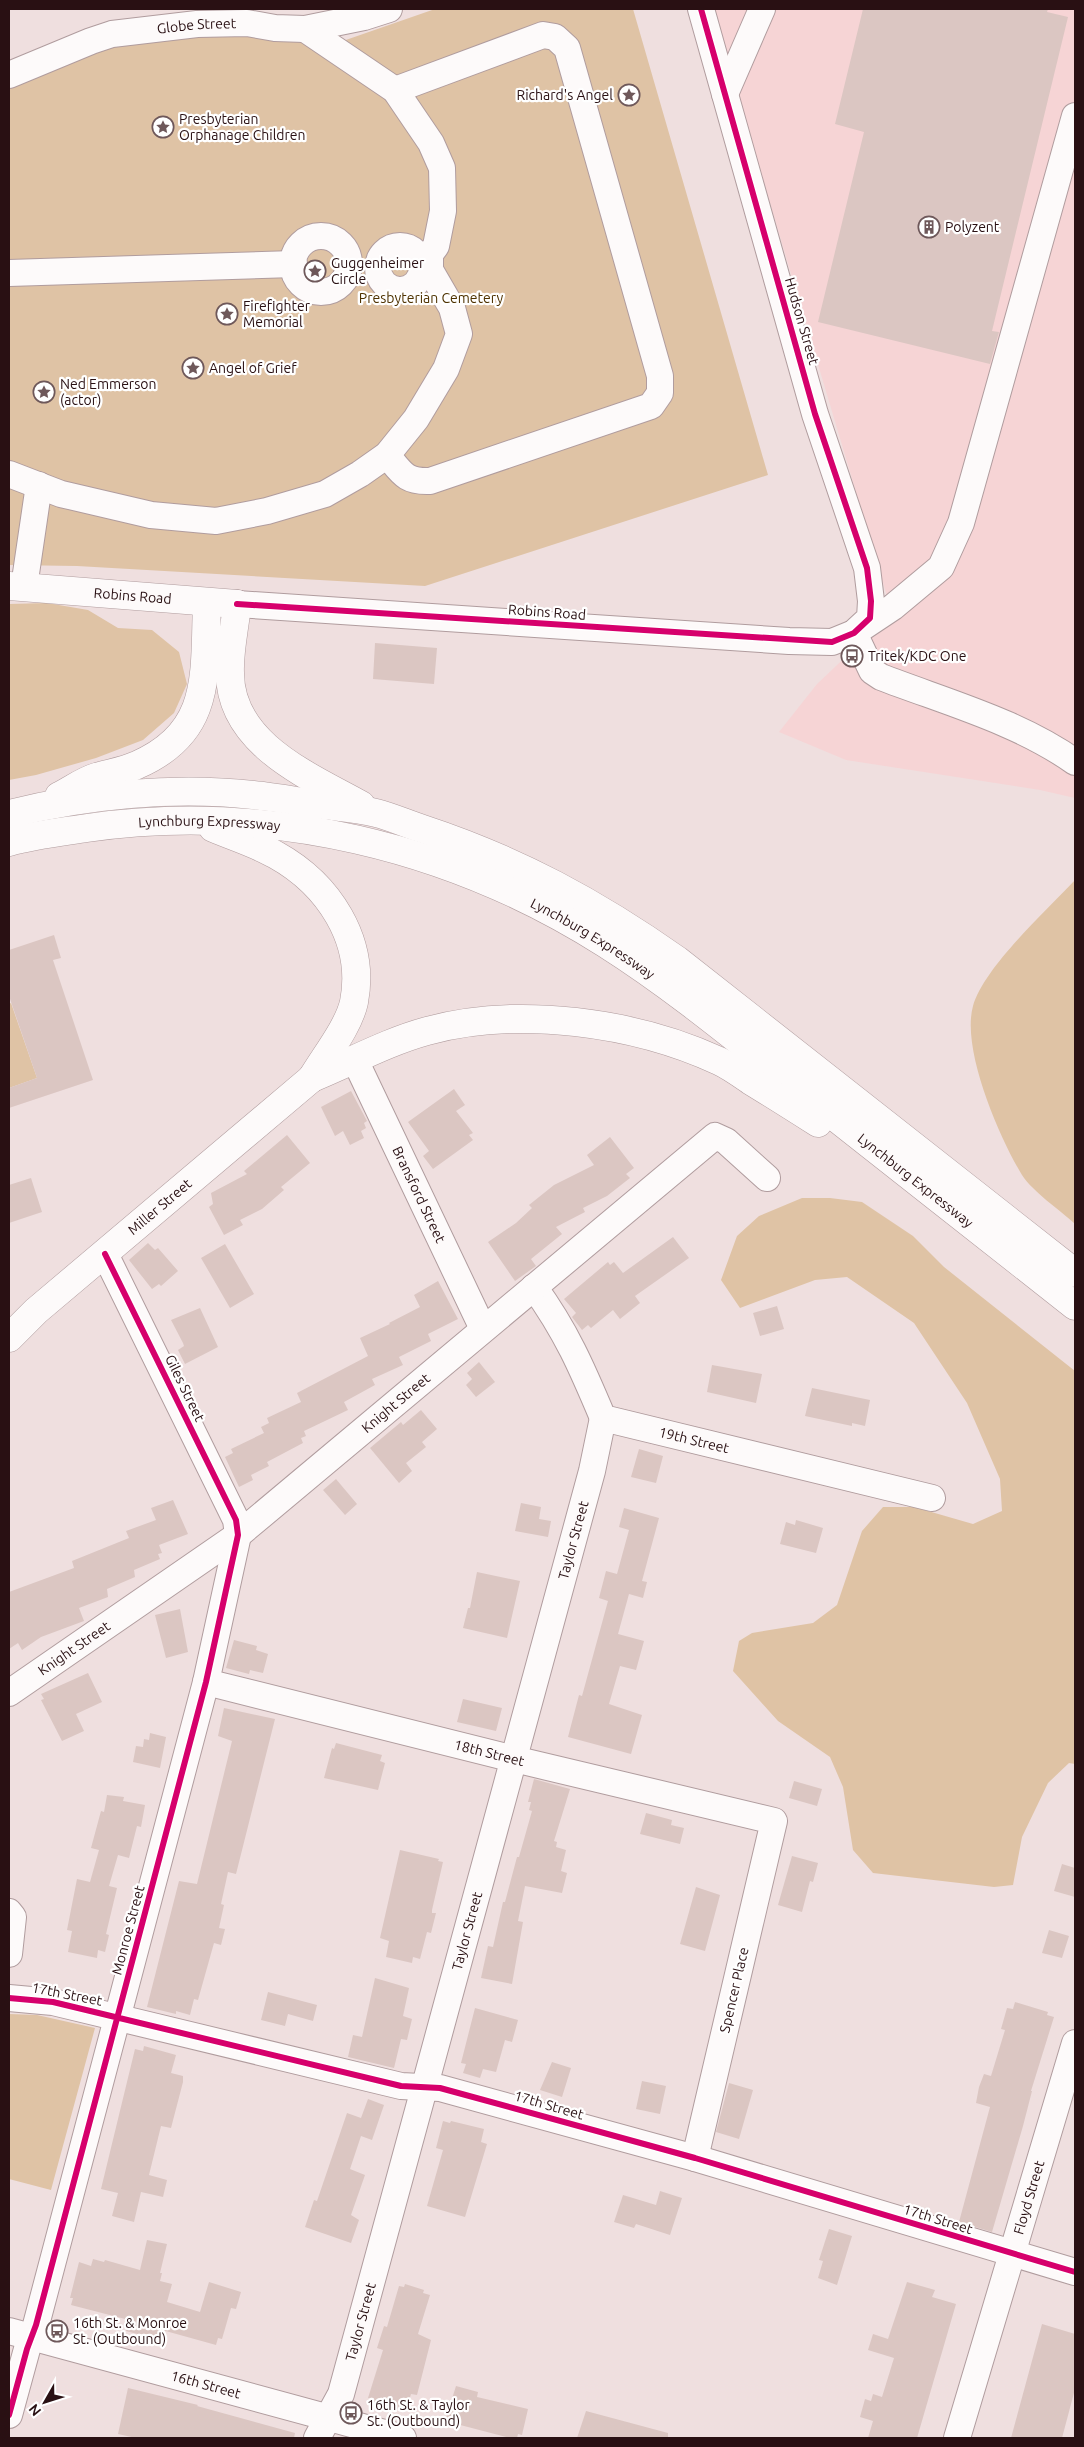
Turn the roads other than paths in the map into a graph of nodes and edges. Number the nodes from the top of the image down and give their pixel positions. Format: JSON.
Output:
{"nodes":[{"id":1,"x":389,"y":9,"type":"edge"},
{"id":2,"x":701,"y":9,"type":"edge"},
{"id":3,"x":762,"y":9,"type":"edge"},
{"id":4,"x":305,"y":29,"type":"junction"},
{"id":5,"x":9,"y":75,"type":"edge"},
{"id":6,"x":395,"y":90,"type":"junction"},
{"id":7,"x":725,"y":94,"type":"junction"},
{"id":8,"x":1075,"y":116,"type":"edge"},
{"id":9,"x":387,"y":250,"type":"junction"},
{"id":10,"x":294,"y":264,"type":"junction"},
{"id":11,"x":351,"y":266,"type":"junction"},
{"id":12,"x":425,"y":266,"type":"junction"},
{"id":13,"x":9,"y":273,"type":"edge"},
{"id":14,"x":384,"y":284,"type":"junction"},
{"id":15,"x":387,"y":455,"type":"junction"},
{"id":16,"x":9,"y":474,"type":"edge"},
{"id":17,"x":39,"y":485,"type":"junction"},
{"id":18,"x":16,"y":587,"type":"edge"},
{"id":19,"x":207,"y":603,"type":"junction"},
{"id":20,"x":237,"y":604,"type":"junction"},
{"id":21,"x":854,"y":633,"type":"junction"},
{"id":22,"x":1075,"y":762,"type":"edge"},
{"id":23,"x":38,"y":806,"type":"junction"},
{"id":24,"x":376,"y":813,"type":"junction"},
{"id":25,"x":9,"y":814,"type":"edge"},
{"id":26,"x":194,"y":820,"type":"junction"},
{"id":27,"x":9,"y":842,"type":"edge"},
{"id":28,"x":355,"y":1060,"type":"junction"},
{"id":29,"x":312,"y":1078,"type":"junction"},
{"id":30,"x":767,"y":1178,"type":"dead end"},
{"id":31,"x":940,"y":1200,"type":"junction"},
{"id":32,"x":105,"y":1254,"type":"junction"},
{"id":33,"x":1075,"y":1273,"type":"edge"},
{"id":34,"x":534,"y":1287,"type":"junction"},
{"id":35,"x":1075,"y":1306,"type":"edge"},
{"id":36,"x":483,"y":1329,"type":"junction"},
{"id":37,"x":9,"y":1338,"type":"edge"},
{"id":38,"x":603,"y":1418,"type":"junction"},
{"id":39,"x":932,"y":1498,"type":"dead end"},
{"id":40,"x":238,"y":1535,"type":"junction"},
{"id":41,"x":206,"y":1682,"type":"junction"},
{"id":42,"x":9,"y":1693,"type":"edge"},
{"id":43,"x":514,"y":1760,"type":"junction"},
{"id":44,"x":774,"y":1821,"type":"joint"},
{"id":45,"x":9,"y":1912,"type":"edge"},
{"id":46,"x":9,"y":1954,"type":"edge"},
{"id":47,"x":9,"y":1998,"type":"edge"},
{"id":48,"x":118,"y":2017,"type":"junction"},
{"id":49,"x":1075,"y":2042,"type":"edge"},
{"id":50,"x":425,"y":2087,"type":"junction"},
{"id":51,"x":695,"y":2158,"type":"junction"},
{"id":52,"x":1011,"y":2254,"type":"junction"},
{"id":53,"x":1075,"y":2272,"type":"edge"},
{"id":54,"x":20,"y":2334,"type":"edge"},
{"id":55,"x":9,"y":2415,"type":"edge"},
{"id":56,"x":322,"y":2428,"type":"edge"},
{"id":57,"x":403,"y":2438,"type":"edge"},
{"id":58,"x":957,"y":2438,"type":"edge"}],
"edges":[{"from":1,"to":4,"type":"street","name":"Globe Street"},
{"from":2,"to":7,"type":"street","name":"Hudson Street"},
{"from":3,"to":7,"type":"street"},
{"from":4,"to":5,"type":"street","name":"Globe Street"},
{"from":4,"to":6,"type":"street"},
{"from":6,"to":12,"type":"street"},
{"from":6,"to":15,"type":"street"},
{"from":7,"to":21,"type":"street","name":"Hudson Street"},
{"from":8,"to":21,"type":"street"},
{"from":9,"to":11,"type":"street"},
{"from":9,"to":12,"type":"street"},
{"from":9,"to":14,"type":"street"},
{"from":10,"to":11,"type":"street"},
{"from":10,"to":11,"type":"street"},
{"from":10,"to":13,"type":"street"},
{"from":11,"to":14,"type":"street"},
{"from":12,"to":14,"type":"street"},
{"from":12,"to":15,"type":"street"},
{"from":15,"to":17,"type":"street"},
{"from":16,"to":17,"type":"street"},
{"from":17,"to":18,"type":"street"},
{"from":18,"to":19,"type":"main road","name":"Robins Road"},
{"from":19,"to":20,"type":"main road","name":"Robins Road"},
{"from":19,"to":23,"type":"main road"},
{"from":20,"to":21,"type":"street","name":"Robins Road"},
{"from":20,"to":24,"type":"main road"},
{"from":21,"to":22,"type":"street"},
{"from":23,"to":24,"type":"main road","name":"Lynchburg Expressway"},
{"from":23,"to":25,"type":"main road","name":"Lynchburg Expressway"},
{"from":24,"to":33,"type":"main road","name":"Lynchburg Expressway"},
{"from":26,"to":27,"type":"main road","name":"Lynchburg Expressway"},
{"from":26,"to":29,"type":"main road"},
{"from":26,"to":31,"type":"main road","name":"Lynchburg Expressway"},
{"from":28,"to":29,"type":"main road"},
{"from":28,"to":31,"type":"main road"},
{"from":28,"to":36,"type":"street","name":"Bransford Street"},
{"from":29,"to":32,"type":"main road","name":"Miller Street"},
{"from":30,"to":34,"type":"street","name":"Knight Street"},
{"from":31,"to":35,"type":"main road","name":"Lynchburg Expressway"},
{"from":32,"to":37,"type":"main road","name":"Miller Street"},
{"from":32,"to":40,"type":"street","name":"Giles Street"},
{"from":34,"to":36,"type":"street","name":"Knight Street"},
{"from":34,"to":38,"type":"street"},
{"from":36,"to":40,"type":"street","name":"Knight Street"},
{"from":38,"to":39,"type":"street","name":"19th Street"},
{"from":38,"to":43,"type":"street","name":"Taylor Street"},
{"from":40,"to":41,"type":"street","name":"Monroe Street"},
{"from":40,"to":42,"type":"street","name":"Knight Street"},
{"from":41,"to":43,"type":"street","name":"18th Street"},
{"from":41,"to":48,"type":"street","name":"Monroe Street"},
{"from":43,"to":44,"type":"street","name":"18th Street"},
{"from":43,"to":50,"type":"street","name":"Taylor Street"},
{"from":44,"to":51,"type":"street","name":"Spencer Place"},
{"from":45,"to":46,"type":"street"},
{"from":47,"to":48,"type":"street","name":"17th Street"},
{"from":48,"to":50,"type":"street","name":"17th Street"},
{"from":48,"to":54,"type":"street","name":"Monroe Street"},
{"from":49,"to":52,"type":"street","name":"Floyd Street"},
{"from":50,"to":51,"type":"street","name":"17th Street"},
{"from":50,"to":56,"type":"street","name":"Taylor Street"},
{"from":51,"to":52,"type":"street","name":"17th Street"},
{"from":52,"to":53,"type":"street","name":"17th Street"},
{"from":52,"to":58,"type":"street","name":"Floyd Street"},
{"from":54,"to":55,"type":"street","name":"Monroe Street"},
{"from":54,"to":56,"type":"street","name":"16th Street"},
{"from":56,"to":57,"type":"street","name":"16th Street"}]}
